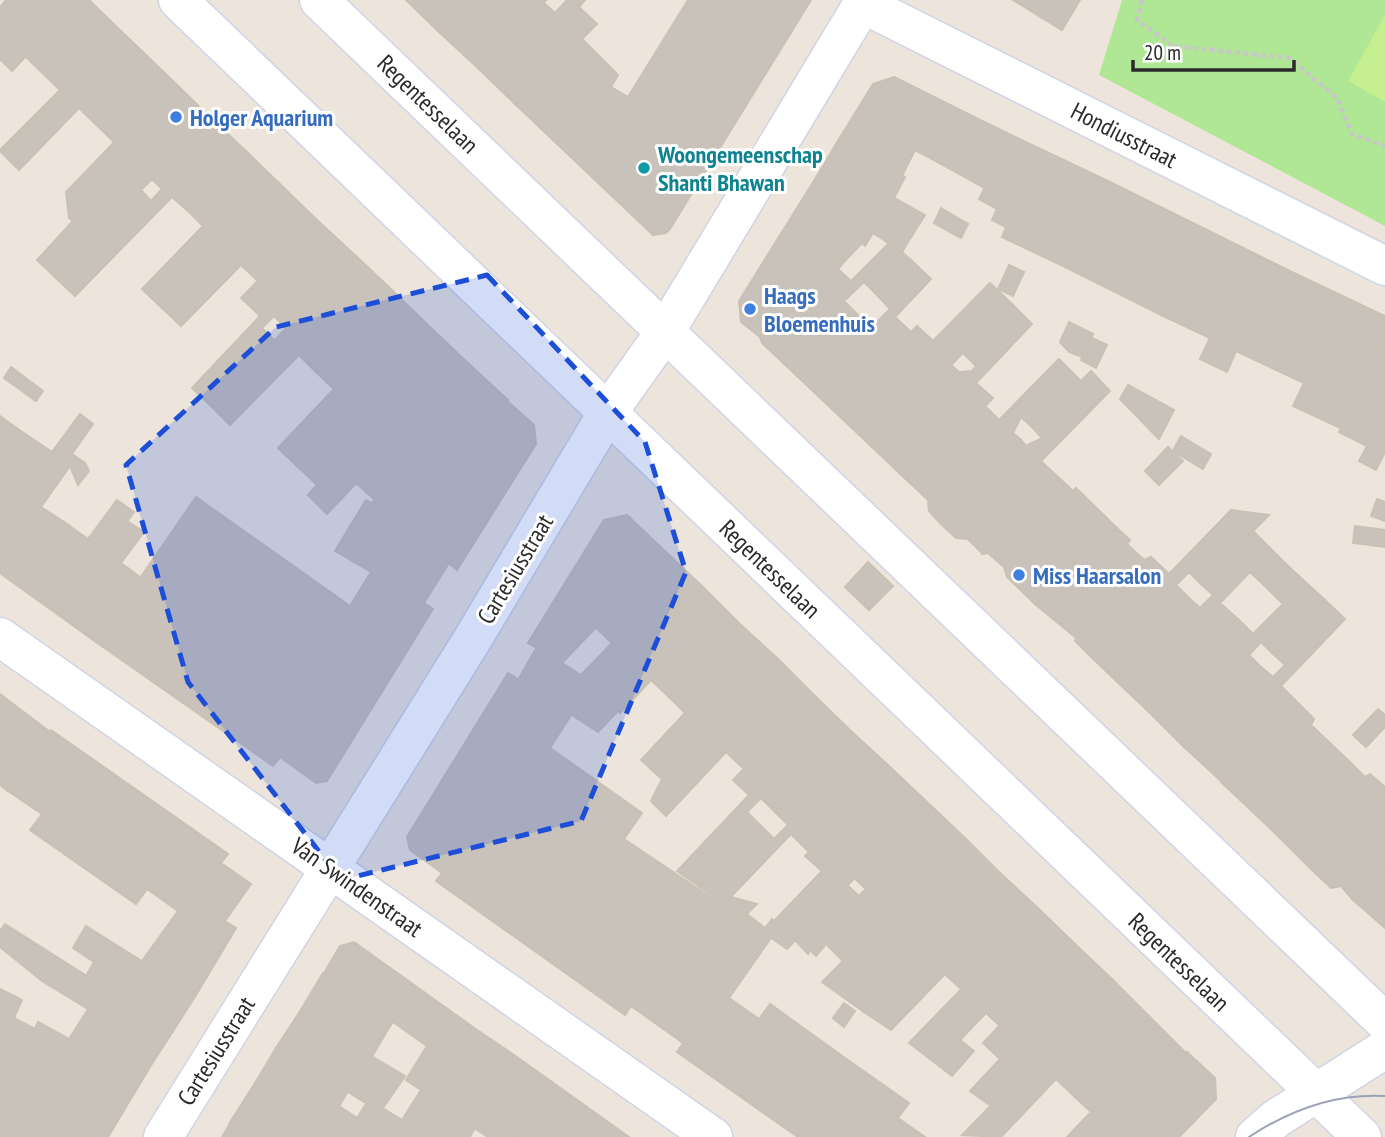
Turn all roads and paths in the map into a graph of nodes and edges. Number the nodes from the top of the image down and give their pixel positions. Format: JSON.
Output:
{"nodes":[{"id":1,"x":178,"y":0,"type":"edge"},
{"id":2,"x":319,"y":0,"type":"edge"},
{"id":3,"x":1142,"y":0,"type":"edge"},
{"id":4,"x":864,"y":2,"type":"edge"},
{"id":5,"x":1385,"y":146,"type":"edge"},
{"id":6,"x":1385,"y":266,"type":"edge"},
{"id":7,"x":665,"y":332,"type":"junction"},
{"id":8,"x":608,"y":412,"type":"junction"},
{"id":9,"x":0,"y":637,"type":"edge"},
{"id":10,"x":328,"y":867,"type":"junction"},
{"id":11,"x":1385,"y":1022,"type":"edge"},
{"id":12,"x":1385,"y":1049,"type":"edge"},
{"id":13,"x":1315,"y":1093,"type":"junction"},
{"id":14,"x":163,"y":1137,"type":"edge"},
{"id":15,"x":713,"y":1137,"type":"edge"},
{"id":16,"x":1255,"y":1137,"type":"edge"},
{"id":17,"x":1362,"y":1137,"type":"edge"}],
"edges":[{"from":1,"to":8,"type":"street","name":"Regentesselaan"},
{"from":2,"to":7,"type":"street","name":"Regentesselaan"},
{"from":3,"to":5,"type":"path"},
{"from":4,"to":6,"type":"street","name":"Hondiusstraat"},
{"from":4,"to":7,"type":"street","name":"Cartesiusstraat"},
{"from":7,"to":8,"type":"street","name":"Cartesiusstraat"},
{"from":7,"to":11,"type":"street","name":"Regentesselaan"},
{"from":8,"to":10,"type":"street","name":"Cartesiusstraat"},
{"from":8,"to":13,"type":"street","name":"Regentesselaan"},
{"from":9,"to":10,"type":"street","name":"Van Swindenstraat"},
{"from":10,"to":14,"type":"street","name":"Cartesiusstraat"},
{"from":10,"to":15,"type":"street","name":"Van Swindenstraat"},
{"from":12,"to":13,"type":"street"},
{"from":13,"to":16,"type":"street"},
{"from":13,"to":17,"type":"street","name":"Regentesselaan"}]}
